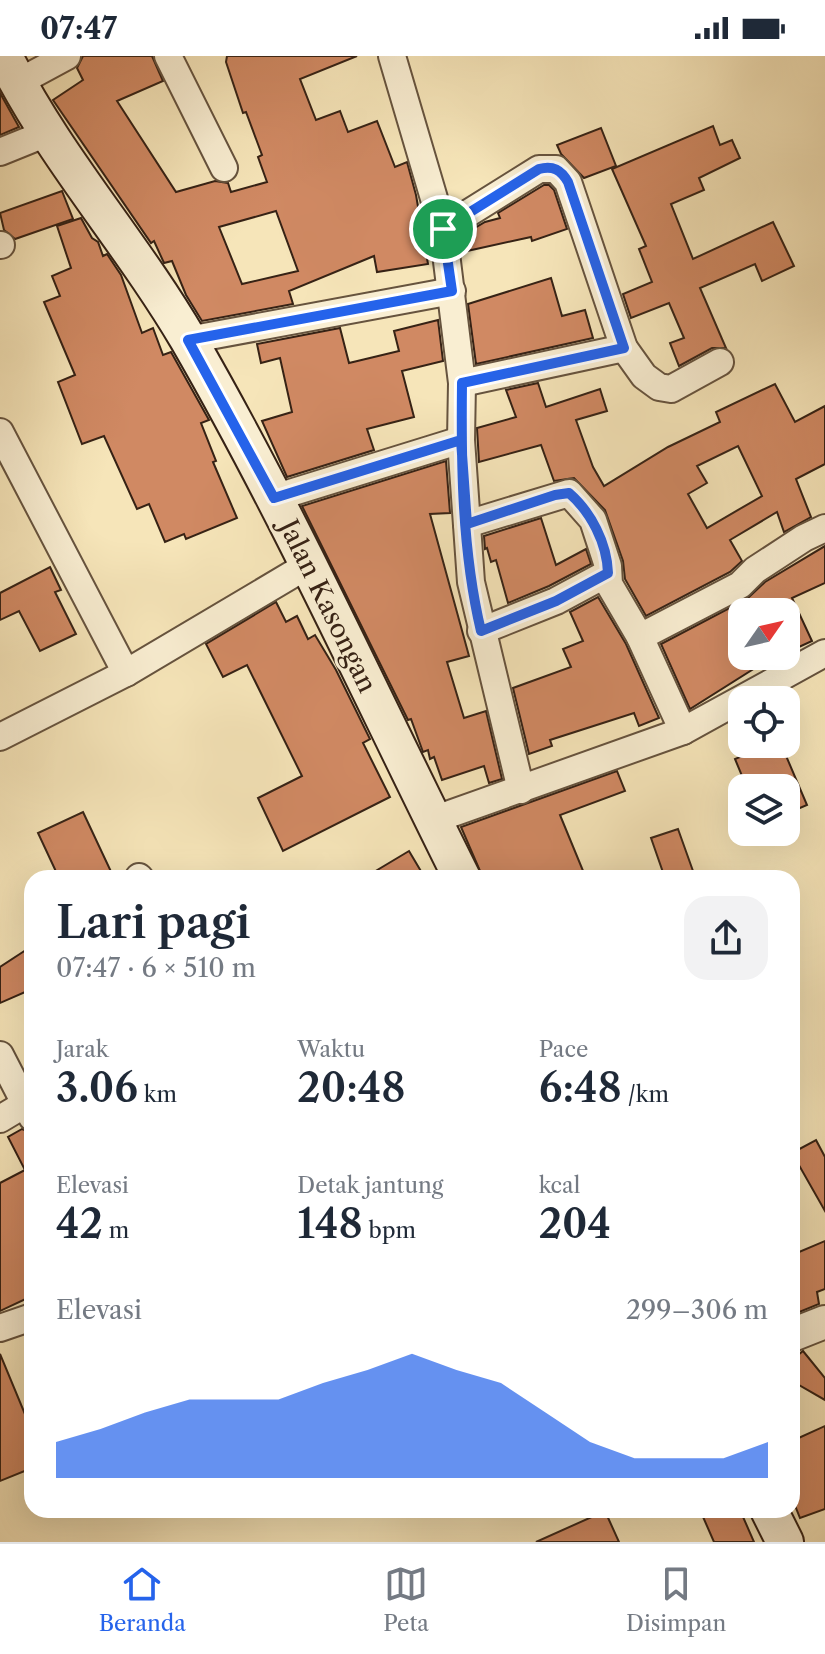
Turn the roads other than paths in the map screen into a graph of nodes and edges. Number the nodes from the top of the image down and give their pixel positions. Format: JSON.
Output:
{"nodes":[{"id":1,"x":67,"y":56,"type":"edge"},
{"id":2,"x":168,"y":56,"type":"edge"},
{"id":3,"x":392,"y":56,"type":"edge"},
{"id":4,"x":10,"y":69,"type":"edge"},
{"id":5,"x":47,"y":133,"type":"junction"},
{"id":6,"x":0,"y":152,"type":"edge"},
{"id":7,"x":224,"y":168,"type":"dead end"},
{"id":8,"x":443,"y":229,"type":"junction"},
{"id":9,"x":452,"y":291,"type":"junction"},
{"id":10,"x":188,"y":340,"type":"junction"},
{"id":11,"x":624,"y":348,"type":"junction"},
{"id":12,"x":720,"y":362,"type":"dead end"},
{"id":13,"x":462,"y":383,"type":"junction"},
{"id":14,"x":0,"y":432,"type":"edge"},
{"id":15,"x":461,"y":440,"type":"junction"},
{"id":16,"x":274,"y":498,"type":"junction"},
{"id":17,"x":467,"y":524,"type":"junction"},
{"id":18,"x":825,"y":528,"type":"edge"},
{"id":19,"x":308,"y":565,"type":"junction"},
{"id":20,"x":608,"y":573,"type":"junction"},
{"id":21,"x":481,"y":631,"type":"junction"},
{"id":22,"x":640,"y":637,"type":"junction"},
{"id":23,"x":825,"y":653,"type":"edge"},
{"id":24,"x":126,"y":673,"type":"junction"},
{"id":25,"x":683,"y":731,"type":"junction"},
{"id":26,"x":0,"y":737,"type":"edge"},
{"id":27,"x":521,"y":790,"type":"junction"},
{"id":28,"x":433,"y":820,"type":"junction"},
{"id":29,"x":458,"y":870,"type":"edge"},
{"id":30,"x":0,"y":1055,"type":"edge"},
{"id":31,"x":24,"y":1101,"type":"edge"},
{"id":32,"x":24,"y":1112,"type":"edge"},
{"id":33,"x":0,"y":1119,"type":"edge"},
{"id":34,"x":24,"y":1320,"type":"edge"},
{"id":35,"x":825,"y":1322,"type":"edge"},
{"id":36,"x":0,"y":1328,"type":"edge"},
{"id":37,"x":800,"y":1332,"type":"edge"},
{"id":38,"x":773,"y":1518,"type":"edge"},
{"id":39,"x":785,"y":1542,"type":"edge"}],
"edges":[{"from":1,"to":4,"type":"street"},
{"from":2,"to":7,"type":"street"},
{"from":3,"to":8,"type":"street"},
{"from":4,"to":5,"type":"main road","name":"Jalan Kasongan"},
{"from":5,"to":6,"type":"street"},
{"from":5,"to":10,"type":"main road","name":"Jalan Kasongan"},
{"from":8,"to":9,"type":"street"},
{"from":8,"to":11,"type":"street"},
{"from":9,"to":10,"type":"street"},
{"from":9,"to":13,"type":"street"},
{"from":10,"to":16,"type":"main road","name":"Jalan Kasongan"},
{"from":11,"to":12,"type":"street"},
{"from":11,"to":13,"type":"street"},
{"from":13,"to":15,"type":"street"},
{"from":14,"to":24,"type":"street"},
{"from":15,"to":16,"type":"street"},
{"from":15,"to":17,"type":"street"},
{"from":16,"to":19,"type":"main road","name":"Jalan Kasongan"},
{"from":17,"to":20,"type":"street"},
{"from":17,"to":21,"type":"street"},
{"from":18,"to":22,"type":"street"},
{"from":19,"to":24,"type":"street"},
{"from":19,"to":28,"type":"main road","name":"Jalan Kasongan"},
{"from":20,"to":21,"type":"street"},
{"from":20,"to":22,"type":"street"},
{"from":21,"to":27,"type":"street"},
{"from":22,"to":25,"type":"street"},
{"from":23,"to":25,"type":"street"},
{"from":24,"to":26,"type":"street"},
{"from":25,"to":27,"type":"street"},
{"from":27,"to":28,"type":"street"},
{"from":28,"to":29,"type":"main road","name":"Jalan Kasongan"},
{"from":30,"to":31,"type":"street"},
{"from":32,"to":33,"type":"street"},
{"from":34,"to":36,"type":"street"},
{"from":35,"to":37,"type":"street"},
{"from":38,"to":39,"type":"main road"}]}
